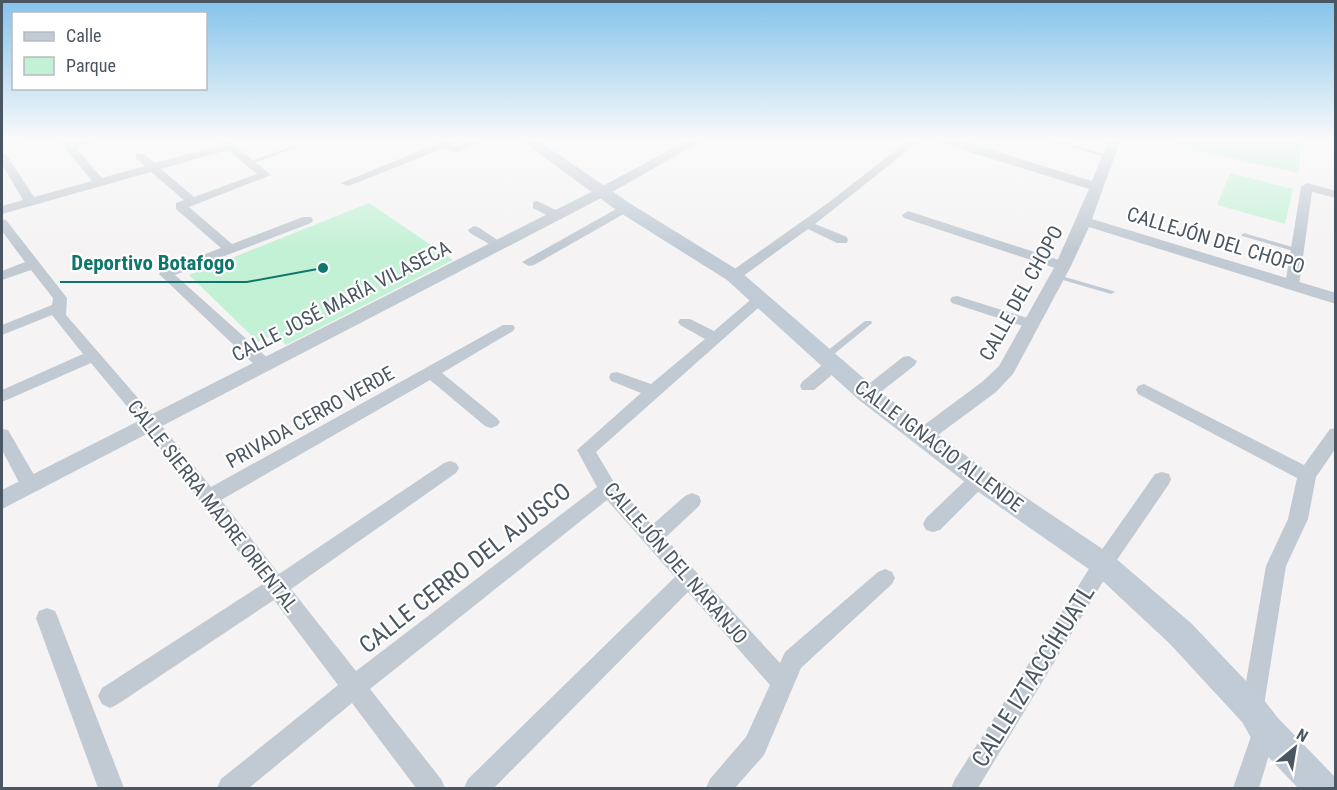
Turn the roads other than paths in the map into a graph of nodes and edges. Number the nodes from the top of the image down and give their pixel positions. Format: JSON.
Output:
{"nodes":[{"id":1,"x":14,"y":176,"type":"edge"},
{"id":2,"x":94,"y":176,"type":"edge"},
{"id":3,"x":126,"y":176,"type":"edge"},
{"id":4,"x":163,"y":176,"type":"edge"},
{"id":5,"x":265,"y":176,"type":"edge"},
{"id":6,"x":364,"y":176,"type":"edge"},
{"id":7,"x":579,"y":176,"type":"edge"},
{"id":8,"x":632,"y":176,"type":"edge"},
{"id":9,"x":869,"y":176,"type":"edge"},
{"id":10,"x":1061,"y":176,"type":"edge"},
{"id":11,"x":1101,"y":176,"type":"edge"},
{"id":12,"x":100,"y":183,"type":"junction"},
{"id":13,"x":347,"y":183,"type":"dead end"},
{"id":14,"x":1097,"y":187,"type":"junction"},
{"id":15,"x":602,"y":192,"type":"junction"},
{"id":16,"x":1335,"y":195,"type":"edge"},
{"id":17,"x":192,"y":201,"type":"junction"},
{"id":18,"x":31,"y":203,"type":"junction"},
{"id":19,"x":537,"y":206,"type":"dead end"},
{"id":20,"x":625,"y":208,"type":"junction"},
{"id":21,"x":2,"y":210,"type":"edge"},
{"id":22,"x":556,"y":215,"type":"junction"},
{"id":23,"x":908,"y":215,"type":"dead end"},
{"id":24,"x":307,"y":220,"type":"dead end"},
{"id":25,"x":1084,"y":221,"type":"junction"},
{"id":26,"x":806,"y":224,"type":"junction"},
{"id":27,"x":3,"y":227,"type":"edge"},
{"id":28,"x":474,"y":230,"type":"dead end"},
{"id":29,"x":1244,"y":236,"type":"dead end"},
{"id":30,"x":842,"y":240,"type":"dead end"},
{"id":31,"x":498,"y":245,"type":"junction"},
{"id":32,"x":230,"y":249,"type":"junction"},
{"id":33,"x":1297,"y":250,"type":"junction"},
{"id":34,"x":529,"y":262,"type":"dead end"},
{"id":35,"x":33,"y":264,"type":"junction"},
{"id":36,"x":1060,"y":272,"type":"junction"},
{"id":37,"x":2,"y":276,"type":"edge"},
{"id":38,"x":734,"y":276,"type":"junction"},
{"id":39,"x":1292,"y":285,"type":"junction"},
{"id":40,"x":1111,"y":292,"type":"dead end"},
{"id":41,"x":761,"y":298,"type":"junction"},
{"id":42,"x":1335,"y":299,"type":"edge"},
{"id":43,"x":957,"y":300,"type":"dead end"},
{"id":44,"x":60,"y":307,"type":"junction"},
{"id":45,"x":685,"y":322,"type":"dead end"},
{"id":46,"x":868,"y":323,"type":"dead end"},
{"id":47,"x":1032,"y":324,"type":"junction"},
{"id":48,"x":508,"y":328,"type":"dead end"},
{"id":49,"x":2,"y":330,"type":"edge"},
{"id":50,"x":713,"y":337,"type":"junction"},
{"id":51,"x":93,"y":356,"type":"junction"},
{"id":52,"x":829,"y":361,"type":"junction"},
{"id":53,"x":909,"y":362,"type":"dead end"},
{"id":54,"x":265,"y":365,"type":"junction"},
{"id":55,"x":432,"y":373,"type":"junction"},
{"id":56,"x":617,"y":376,"type":"dead end"},
{"id":57,"x":808,"y":386,"type":"dead end"},
{"id":58,"x":1144,"y":390,"type":"dead end"},
{"id":59,"x":653,"y":391,"type":"junction"},
{"id":60,"x":867,"y":394,"type":"junction"},
{"id":61,"x":2,"y":396,"type":"edge"},
{"id":62,"x":491,"y":422,"type":"dead end"},
{"id":63,"x":150,"y":424,"type":"junction"},
{"id":64,"x":2,"y":435,"type":"edge"},
{"id":65,"x":923,"y":436,"type":"junction"},
{"id":66,"x":1334,"y":440,"type":"edge"},
{"id":67,"x":450,"y":468,"type":"dead end"},
{"id":68,"x":1307,"y":475,"type":"junction"},
{"id":69,"x":1162,"y":478,"type":"dead end"},
{"id":70,"x":979,"y":479,"type":"junction"},
{"id":71,"x":30,"y":485,"type":"junction"},
{"id":72,"x":608,"y":489,"type":"junction"},
{"id":73,"x":208,"y":498,"type":"junction"},
{"id":74,"x":2,"y":500,"type":"edge"},
{"id":75,"x":692,"y":501,"type":"dead end"},
{"id":76,"x":933,"y":524,"type":"dead end"},
{"id":77,"x":651,"y":538,"type":"junction"},
{"id":78,"x":1103,"y":564,"type":"junction"},
{"id":79,"x":885,"y":578,"type":"dead end"},
{"id":80,"x":687,"y":579,"type":"junction"},
{"id":81,"x":276,"y":587,"type":"junction"},
{"id":82,"x":47,"y":618,"type":"dead end"},
{"id":83,"x":783,"y":683,"type":"junction"},
{"id":84,"x":354,"y":687,"type":"junction"},
{"id":85,"x":110,"y":696,"type":"dead end"},
{"id":86,"x":1259,"y":720,"type":"junction"},
{"id":87,"x":111,"y":789,"type":"edge"},
{"id":88,"x":230,"y":789,"type":"edge"},
{"id":89,"x":432,"y":789,"type":"edge"},
{"id":90,"x":477,"y":789,"type":"edge"},
{"id":91,"x":719,"y":789,"type":"edge"},
{"id":92,"x":964,"y":789,"type":"edge"},
{"id":93,"x":1245,"y":789,"type":"edge"},
{"id":94,"x":1322,"y":789,"type":"edge"}],
"edges":[{"from":1,"to":18,"type":"street"},
{"from":2,"to":12,"type":"street"},
{"from":3,"to":12,"type":"street"},
{"from":4,"to":17,"type":"street"},
{"from":5,"to":17,"type":"street"},
{"from":6,"to":13,"type":"street"},
{"from":7,"to":15,"type":"main road","name":"CALLE IGNACIO ALLENDE"},
{"from":8,"to":15,"type":"street","name":"CALLE JOSÉ MARÍA VILASECA"},
{"from":9,"to":26,"type":"street"},
{"from":10,"to":14,"type":"street"},
{"from":11,"to":14,"type":"street","name":"CALLE DEL CHOPO"},
{"from":12,"to":18,"type":"street"},
{"from":14,"to":25,"type":"street","name":"CALLE DEL CHOPO"},
{"from":15,"to":20,"type":"main road","name":"CALLE IGNACIO ALLENDE"},
{"from":15,"to":22,"type":"street","name":"CALLE JOSÉ MARÍA VILASECA"},
{"from":16,"to":33,"type":"street"},
{"from":17,"to":32,"type":"street"},
{"from":18,"to":21,"type":"street"},
{"from":19,"to":22,"type":"street"},
{"from":20,"to":34,"type":"street"},
{"from":20,"to":38,"type":"main road","name":"CALLE IGNACIO ALLENDE"},
{"from":22,"to":31,"type":"street","name":"CALLE JOSÉ MARÍA VILASECA"},
{"from":23,"to":36,"type":"street"},
{"from":24,"to":32,"type":"street"},
{"from":25,"to":36,"type":"street","name":"CALLE DEL CHOPO"},
{"from":25,"to":39,"type":"street","name":"CALLEJÓN DEL CHOPO"},
{"from":26,"to":30,"type":"street"},
{"from":26,"to":38,"type":"street"},
{"from":27,"to":35,"type":"street","name":"CALLE SIERRA MADRE ORIENTAL"},
{"from":28,"to":31,"type":"street"},
{"from":29,"to":33,"type":"lane"},
{"from":31,"to":54,"type":"street","name":"CALLE JOSÉ MARÍA VILASECA"},
{"from":32,"to":54,"type":"street"},
{"from":33,"to":39,"type":"street"},
{"from":35,"to":37,"type":"street"},
{"from":35,"to":44,"type":"street","name":"CALLE SIERRA MADRE ORIENTAL"},
{"from":36,"to":40,"type":"lane"},
{"from":36,"to":47,"type":"street","name":"CALLE DEL CHOPO"},
{"from":38,"to":41,"type":"main road","name":"CALLE IGNACIO ALLENDE"},
{"from":39,"to":42,"type":"street","name":"CALLEJÓN DEL CHOPO"},
{"from":41,"to":50,"type":"street","name":"CALLEJÓN DEL NARANJO"},
{"from":41,"to":52,"type":"main road","name":"CALLE IGNACIO ALLENDE"},
{"from":43,"to":47,"type":"street"},
{"from":44,"to":49,"type":"street"},
{"from":44,"to":51,"type":"street","name":"CALLE SIERRA MADRE ORIENTAL"},
{"from":45,"to":50,"type":"street"},
{"from":46,"to":52,"type":"lane"},
{"from":47,"to":65,"type":"street","name":"CALLE DEL CHOPO"},
{"from":48,"to":55,"type":"street","name":"PRIVADA CERRO VERDE"},
{"from":50,"to":59,"type":"street","name":"CALLEJÓN DEL NARANJO"},
{"from":51,"to":61,"type":"street"},
{"from":51,"to":63,"type":"street","name":"CALLE SIERRA MADRE ORIENTAL"},
{"from":52,"to":57,"type":"street"},
{"from":52,"to":60,"type":"main road","name":"CALLE IGNACIO ALLENDE"},
{"from":53,"to":60,"type":"street"},
{"from":54,"to":63,"type":"street","name":"CALLE JOSÉ MARÍA VILASECA"},
{"from":55,"to":62,"type":"street"},
{"from":55,"to":73,"type":"street","name":"PRIVADA CERRO VERDE"},
{"from":56,"to":59,"type":"street"},
{"from":58,"to":68,"type":"street"},
{"from":59,"to":72,"type":"street","name":"CALLEJÓN DEL NARANJO"},
{"from":60,"to":65,"type":"main road","name":"CALLE IGNACIO ALLENDE"},
{"from":63,"to":71,"type":"street","name":"CALLE JOSÉ MARÍA VILASECA"},
{"from":63,"to":73,"type":"street","name":"CALLE SIERRA MADRE ORIENTAL"},
{"from":64,"to":71,"type":"street"},
{"from":65,"to":70,"type":"main road","name":"CALLE IGNACIO ALLENDE"},
{"from":66,"to":68,"type":"street"},
{"from":67,"to":81,"type":"street"},
{"from":68,"to":86,"type":"street"},
{"from":69,"to":78,"type":"street","name":"CALLE IZTACCÍHUATL"},
{"from":70,"to":76,"type":"street"},
{"from":70,"to":78,"type":"main road","name":"CALLE IGNACIO ALLENDE"},
{"from":71,"to":74,"type":"street","name":"CALLE JOSÉ MARÍA VILASECA"},
{"from":72,"to":77,"type":"street","name":"CALLEJÓN DEL NARANJO"},
{"from":72,"to":84,"type":"street","name":"CALLE CERRO DEL AJUSCO"},
{"from":73,"to":81,"type":"street","name":"CALLE SIERRA MADRE ORIENTAL"},
{"from":75,"to":77,"type":"street"},
{"from":77,"to":80,"type":"street","name":"CALLEJÓN DEL NARANJO"},
{"from":78,"to":86,"type":"main road","name":"CALLE IGNACIO ALLENDE"},
{"from":78,"to":92,"type":"street","name":"CALLE IZTACCÍHUATL"},
{"from":79,"to":83,"type":"street"},
{"from":80,"to":83,"type":"street","name":"CALLEJÓN DEL NARANJO"},
{"from":80,"to":90,"type":"street"},
{"from":81,"to":84,"type":"street","name":"CALLE SIERRA MADRE ORIENTAL"},
{"from":81,"to":85,"type":"street"},
{"from":82,"to":87,"type":"street"},
{"from":83,"to":91,"type":"street"},
{"from":84,"to":88,"type":"street","name":"CALLE CERRO DEL AJUSCO"},
{"from":84,"to":89,"type":"street","name":"CALLE SIERRA MADRE ORIENTAL"},
{"from":86,"to":93,"type":"street"},
{"from":86,"to":94,"type":"main road","name":"CALLE IGNACIO ALLENDE"}]}
